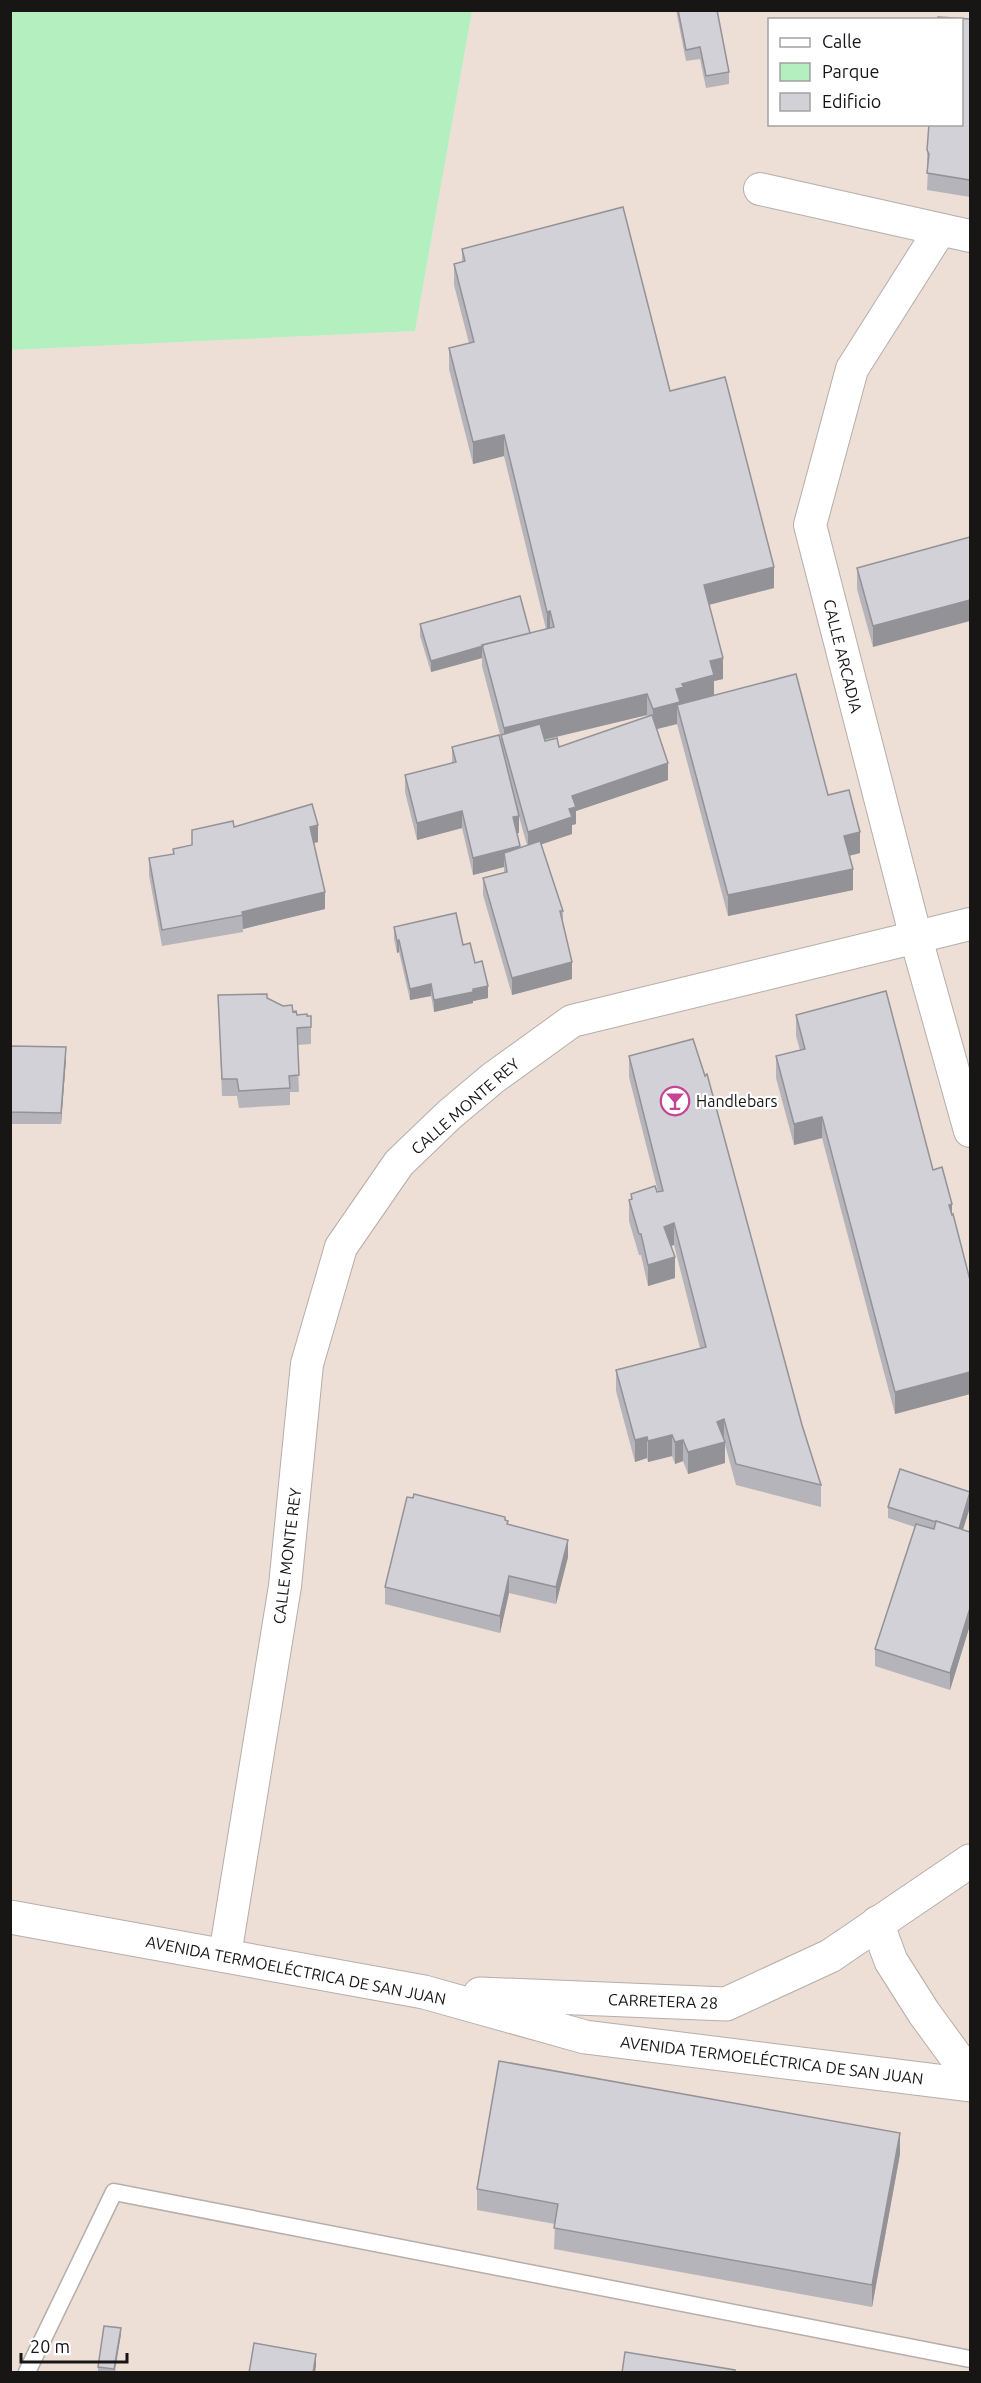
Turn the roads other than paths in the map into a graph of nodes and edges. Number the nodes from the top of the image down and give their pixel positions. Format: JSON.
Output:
{"nodes":[{"id":1,"x":760,"y":189,"type":"dead end"},
{"id":2,"x":940,"y":230,"type":"junction"},
{"id":3,"x":970,"y":236,"type":"edge"},
{"id":4,"x":970,"y":924,"type":"edge"},
{"id":5,"x":916,"y":938,"type":"junction"},
{"id":6,"x":970,"y":1131,"type":"edge"},
{"id":7,"x":970,"y":1861,"type":"edge"},
{"id":8,"x":10,"y":1917,"type":"edge"},
{"id":9,"x":878,"y":1923,"type":"junction"},
{"id":10,"x":225,"y":1955,"type":"junction"},
{"id":11,"x":424,"y":1992,"type":"junction"},
{"id":12,"x":970,"y":2076,"type":"edge"},
{"id":13,"x":970,"y":2085,"type":"edge"},
{"id":14,"x":970,"y":2360,"type":"edge"},
{"id":15,"x":27,"y":2373,"type":"edge"}],
"edges":[{"from":1,"to":2,"type":"street"},
{"from":2,"to":3,"type":"street"},
{"from":2,"to":5,"type":"street","name":"CALLE ARCADIA"},
{"from":4,"to":5,"type":"street","name":"CALLE MONTE REY"},
{"from":5,"to":6,"type":"street","name":"CALLE ARCADIA"},
{"from":5,"to":10,"type":"street","name":"CALLE MONTE REY"},
{"from":7,"to":9,"type":"street","name":"CARRETERA 28"},
{"from":8,"to":10,"type":"street","name":"AVENIDA TERMOELÉCTRICA DE SAN JUAN"},
{"from":9,"to":11,"type":"street","name":"CARRETERA 28"},
{"from":9,"to":12,"type":"street"},
{"from":10,"to":11,"type":"street","name":"AVENIDA TERMOELÉCTRICA DE SAN JUAN"},
{"from":11,"to":13,"type":"street","name":"AVENIDA TERMOELÉCTRICA DE SAN JUAN"},
{"from":14,"to":15,"type":"lane"}]}
